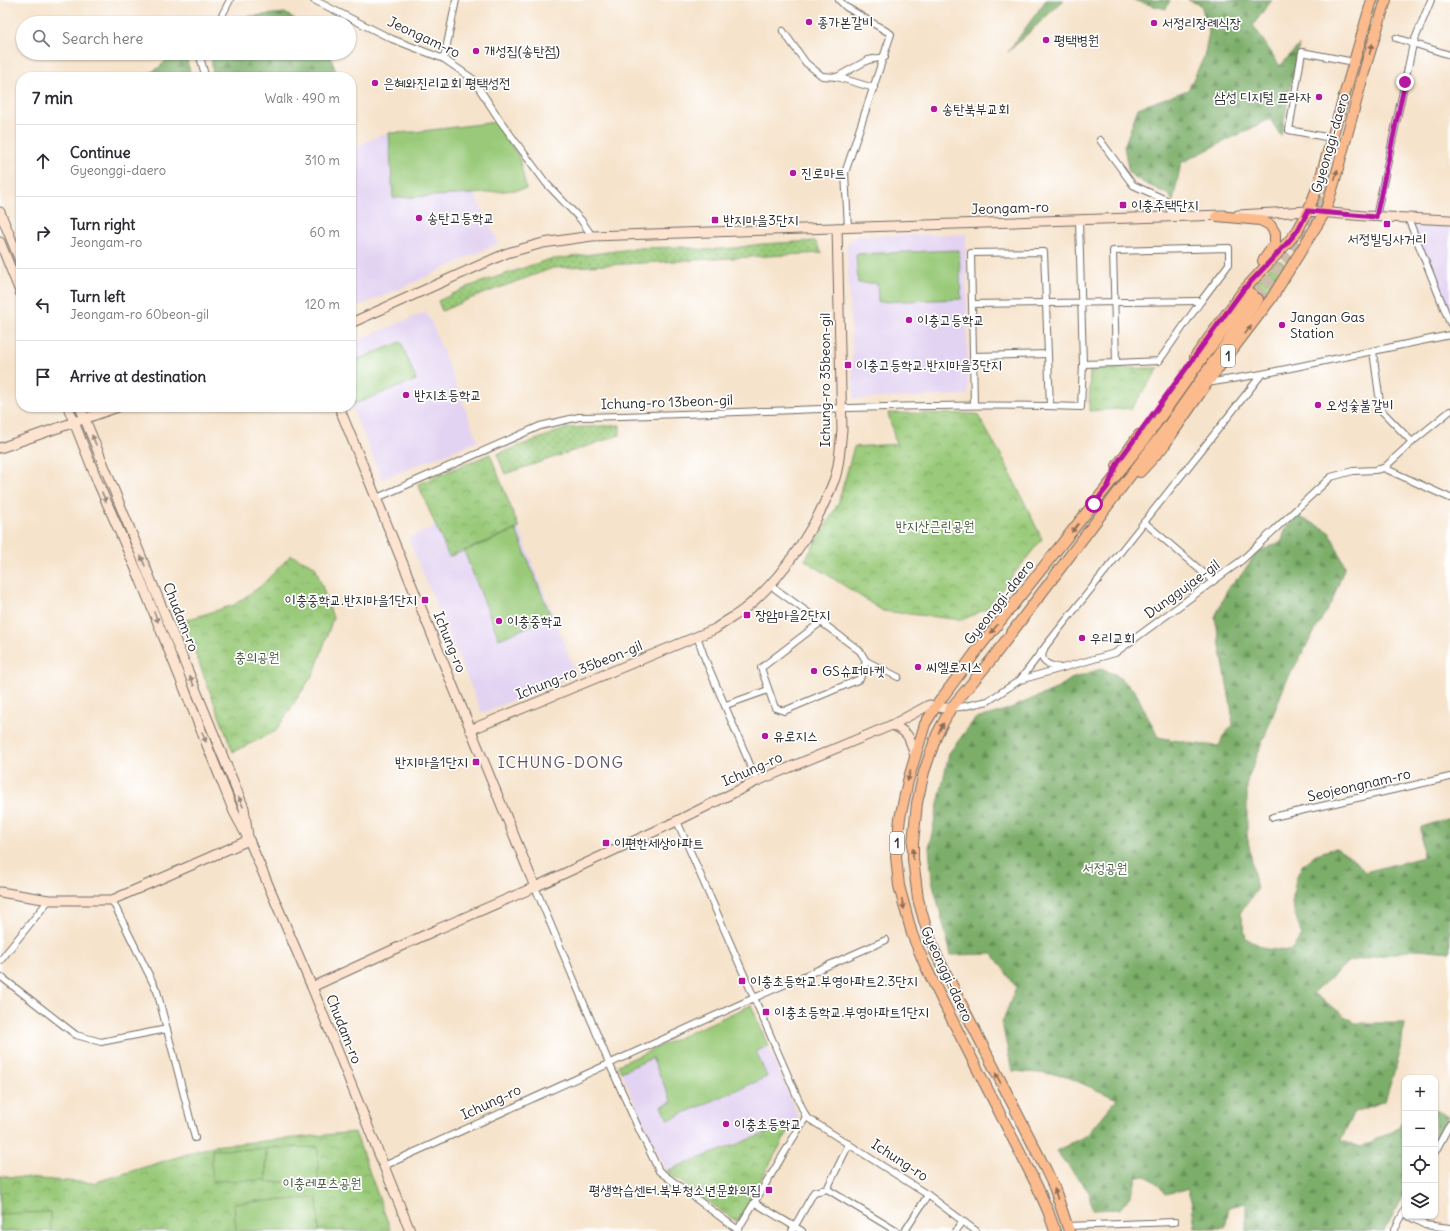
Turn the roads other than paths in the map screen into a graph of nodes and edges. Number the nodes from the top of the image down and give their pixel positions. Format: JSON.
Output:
{"nodes":[{"id":1,"x":230,"y":0,"type":"edge"},
{"id":2,"x":314,"y":0,"type":"edge"},
{"id":3,"x":456,"y":0,"type":"edge"},
{"id":4,"x":839,"y":0,"type":"edge"},
{"id":5,"x":1372,"y":0,"type":"edge"},
{"id":6,"x":1386,"y":0,"type":"edge"},
{"id":7,"x":1432,"y":0,"type":"edge"},
{"id":8,"x":222,"y":16,"type":"edge"},
{"id":9,"x":346,"y":16,"type":"edge"},
{"id":10,"x":356,"y":21,"type":"edge"},
{"id":11,"x":783,"y":31,"type":"dead end"},
{"id":12,"x":1396,"y":38,"type":"dead end"},
{"id":13,"x":1413,"y":44,"type":"junction"},
{"id":14,"x":1450,"y":55,"type":"edge"},
{"id":15,"x":885,"y":57,"type":"junction"},
{"id":16,"x":444,"y":59,"type":"junction"},
{"id":17,"x":201,"y":60,"type":"edge"},
{"id":18,"x":1354,"y":62,"type":"junction"},
{"id":19,"x":205,"y":72,"type":"edge"},
{"id":20,"x":837,"y":77,"type":"junction"},
{"id":21,"x":874,"y":88,"type":"junction"},
{"id":22,"x":1332,"y":138,"type":"junction"},
{"id":23,"x":1100,"y":140,"type":"dead end"},
{"id":24,"x":1308,"y":211,"type":"junction"},
{"id":25,"x":0,"y":212,"type":"edge"},
{"id":26,"x":1325,"y":212,"type":"junction"},
{"id":27,"x":1217,"y":216,"type":"junction"},
{"id":28,"x":1173,"y":217,"type":"junction"},
{"id":29,"x":1376,"y":217,"type":"junction"},
{"id":30,"x":1408,"y":218,"type":"junction"},
{"id":31,"x":1079,"y":220,"type":"junction"},
{"id":32,"x":1450,"y":220,"type":"edge"},
{"id":33,"x":837,"y":228,"type":"junction"},
{"id":34,"x":848,"y":228,"type":"junction"},
{"id":35,"x":592,"y":236,"type":"junction"},
{"id":36,"x":0,"y":242,"type":"edge"},
{"id":37,"x":16,"y":251,"type":"edge"},
{"id":38,"x":16,"y":282,"type":"edge"},
{"id":39,"x":1251,"y":295,"type":"junction"},
{"id":40,"x":1201,"y":301,"type":"junction"},
{"id":41,"x":1080,"y":302,"type":"junction"},
{"id":42,"x":1114,"y":302,"type":"junction"},
{"id":43,"x":1046,"y":303,"type":"junction"},
{"id":44,"x":972,"y":304,"type":"junction"},
{"id":45,"x":356,"y":321,"type":"edge"},
{"id":46,"x":1450,"y":323,"type":"edge"},
{"id":47,"x":1450,"y":335,"type":"edge"},
{"id":48,"x":1373,"y":351,"type":"junction"},
{"id":49,"x":1048,"y":354,"type":"junction"},
{"id":50,"x":974,"y":356,"type":"junction"},
{"id":51,"x":1083,"y":364,"type":"junction"},
{"id":52,"x":1116,"y":364,"type":"junction"},
{"id":53,"x":1262,"y":374,"type":"junction"},
{"id":54,"x":1207,"y":383,"type":"junction"},
{"id":55,"x":974,"y":405,"type":"junction"},
{"id":56,"x":1050,"y":406,"type":"junction"},
{"id":57,"x":841,"y":408,"type":"junction"},
{"id":58,"x":1450,"y":411,"type":"edge"},
{"id":59,"x":70,"y":412,"type":"edge"},
{"id":60,"x":82,"y":412,"type":"edge"},
{"id":61,"x":103,"y":412,"type":"edge"},
{"id":62,"x":341,"y":412,"type":"edge"},
{"id":63,"x":85,"y":418,"type":"junction"},
{"id":64,"x":74,"y":422,"type":"junction"},
{"id":65,"x":1412,"y":442,"type":"junction"},
{"id":66,"x":0,"y":448,"type":"edge"},
{"id":67,"x":1384,"y":468,"type":"junction"},
{"id":68,"x":1118,"y":491,"type":"junction"},
{"id":69,"x":377,"y":498,"type":"junction"},
{"id":70,"x":1450,"y":498,"type":"edge"},
{"id":71,"x":1144,"y":522,"type":"junction"},
{"id":72,"x":1213,"y":580,"type":"junction"},
{"id":73,"x":770,"y":585,"type":"junction"},
{"id":74,"x":821,"y":622,"type":"junction"},
{"id":75,"x":697,"y":636,"type":"junction"},
{"id":76,"x":1048,"y":643,"type":"junction"},
{"id":77,"x":866,"y":661,"type":"junction"},
{"id":78,"x":1062,"y":668,"type":"junction"},
{"id":79,"x":898,"y":677,"type":"dead end"},
{"id":80,"x":1020,"y":680,"type":"junction"},
{"id":81,"x":768,"y":690,"type":"junction"},
{"id":82,"x":726,"y":705,"type":"junction"},
{"id":83,"x":936,"y":706,"type":"junction"},
{"id":84,"x":952,"y":708,"type":"junction"},
{"id":85,"x":892,"y":725,"type":"junction"},
{"id":86,"x":470,"y":730,"type":"junction"},
{"id":87,"x":915,"y":756,"type":"junction"},
{"id":88,"x":1450,"y":778,"type":"edge"},
{"id":89,"x":757,"y":781,"type":"junction"},
{"id":90,"x":1273,"y":817,"type":"dead end"},
{"id":91,"x":677,"y":821,"type":"junction"},
{"id":92,"x":248,"y":840,"type":"junction"},
{"id":93,"x":535,"y":887,"type":"junction"},
{"id":94,"x":0,"y":892,"type":"edge"},
{"id":95,"x":49,"y":900,"type":"junction"},
{"id":96,"x":112,"y":900,"type":"junction"},
{"id":97,"x":886,"y":940,"type":"dead end"},
{"id":98,"x":0,"y":960,"type":"edge"},
{"id":99,"x":0,"y":976,"type":"edge"},
{"id":100,"x":312,"y":987,"type":"junction"},
{"id":101,"x":754,"y":998,"type":"junction"},
{"id":102,"x":167,"y":1029,"type":"junction"},
{"id":103,"x":609,"y":1063,"type":"junction"},
{"id":104,"x":806,"y":1117,"type":"junction"},
{"id":105,"x":1450,"y":1124,"type":"edge"},
{"id":106,"x":1448,"y":1133,"type":"edge"},
{"id":107,"x":195,"y":1138,"type":"dead end"},
{"id":108,"x":849,"y":1144,"type":"junction"},
{"id":109,"x":1438,"y":1148,"type":"edge"},
{"id":110,"x":384,"y":1166,"type":"junction"},
{"id":111,"x":827,"y":1189,"type":"junction"},
{"id":112,"x":928,"y":1195,"type":"junction"},
{"id":113,"x":755,"y":1203,"type":"junction"},
{"id":114,"x":1402,"y":1219,"type":"edge"},
{"id":115,"x":1412,"y":1219,"type":"edge"},
{"id":116,"x":963,"y":1221,"type":"junction"},
{"id":117,"x":1175,"y":1222,"type":"dead end"},
{"id":118,"x":1153,"y":1223,"type":"junction"},
{"id":119,"x":1425,"y":1228,"type":"edge"},
{"id":120,"x":1450,"y":1228,"type":"edge"},
{"id":121,"x":794,"y":1229,"type":"edge"},
{"id":122,"x":1068,"y":1229,"type":"edge"},
{"id":123,"x":410,"y":1231,"type":"edge"},
{"id":124,"x":737,"y":1231,"type":"edge"},
{"id":125,"x":802,"y":1231,"type":"edge"},
{"id":126,"x":896,"y":1231,"type":"edge"},
{"id":127,"x":904,"y":1231,"type":"edge"},
{"id":128,"x":956,"y":1231,"type":"edge"},
{"id":129,"x":976,"y":1231,"type":"edge"},
{"id":130,"x":1055,"y":1231,"type":"edge"},
{"id":131,"x":1153,"y":1231,"type":"edge"},
{"id":132,"x":1394,"y":1231,"type":"edge"}],
"edges":[{"from":1,"to":8,"type":"street"},
{"from":2,"to":9,"type":"street","name":"Jeongam-ro"},
{"from":3,"to":16,"type":"street"},
{"from":4,"to":15,"type":"street"},
{"from":5,"to":18,"type":"main road","name":"Gyeonggi-daero"},
{"from":26,"to":6,"type":"main road","name":"Gyeonggi-daero","number":"1","one_way":true},
{"from":7,"to":13,"type":"street"},
{"from":10,"to":16,"type":"street","name":"Jeongam-ro"},
{"from":11,"to":20,"type":"street"},
{"from":12,"to":13,"type":"street"},
{"from":13,"to":14,"type":"street"},
{"from":13,"to":29,"type":"street"},
{"from":15,"to":20,"type":"street"},
{"from":15,"to":21,"type":"street"},
{"from":16,"to":35,"type":"street","name":"Jeongam-ro"},
{"from":17,"to":19,"type":"street"},
{"from":18,"to":22,"type":"main road","name":"Gyeonggi-daero"},
{"from":18,"to":22,"type":"street","name":"Gyeonggi-daero"},
{"from":20,"to":21,"type":"street"},
{"from":21,"to":34,"type":"street"},
{"from":22,"to":24,"type":"main road","name":"Gyeonggi-daero"},
{"from":23,"to":28,"type":"street"},
{"from":24,"to":26,"type":"street","name":"Jeongam-ro"},
{"from":24,"to":27,"type":"street","name":"Jeongam-ro"},
{"from":24,"to":39,"type":"main road","name":"Gyeonggi-daero","number":"1"},
{"from":25,"to":37,"type":"street"},
{"from":26,"to":29,"type":"street","name":"Jeongam-ro"},
{"from":54,"to":26,"type":"main road","name":"Gyeonggi-daero","number":"1","one_way":true},
{"from":27,"to":28,"type":"street","name":"Jeongam-ro"},
{"from":27,"to":39,"type":"main road"},
{"from":28,"to":31,"type":"street","name":"Jeongam-ro"},
{"from":29,"to":30,"type":"street","name":"Jeongam-ro"},
{"from":30,"to":32,"type":"street","name":"Jeongam-ro"},
{"from":30,"to":46,"type":"street"},
{"from":31,"to":34,"type":"street","name":"Jeongam-ro"},
{"from":31,"to":41,"type":"street","name":"Ichung-ro 13beon-gil"},
{"from":33,"to":34,"type":"street","name":"Jeongam-ro"},
{"from":33,"to":35,"type":"street","name":"Jeongam-ro"},
{"from":33,"to":57,"type":"street","name":"Ichung-ro 35beon-gil"},
{"from":35,"to":45,"type":"street","name":"Jeongam-ro"},
{"from":36,"to":38,"type":"street"},
{"from":39,"to":68,"type":"main road","name":"Gyeonggi-daero","number":"1"},
{"from":39,"to":83,"type":"main road","name":"Gyeonggi-daero","number":"1","one_way":true},
{"from":40,"to":42,"type":"street"},
{"from":40,"to":42,"type":"street"},
{"from":40,"to":52,"type":"street"},
{"from":41,"to":42,"type":"street"},
{"from":41,"to":43,"type":"street"},
{"from":41,"to":51,"type":"street","name":"Ichung-ro 13beon-gil"},
{"from":42,"to":52,"type":"street"},
{"from":43,"to":44,"type":"street"},
{"from":43,"to":44,"type":"street"},
{"from":43,"to":49,"type":"street"},
{"from":44,"to":50,"type":"street"},
{"from":47,"to":48,"type":"street"},
{"from":48,"to":53,"type":"street"},
{"from":48,"to":65,"type":"street"},
{"from":49,"to":50,"type":"street"},
{"from":49,"to":56,"type":"street"},
{"from":50,"to":55,"type":"street"},
{"from":51,"to":52,"type":"street"},
{"from":51,"to":56,"type":"street","name":"Ichung-ro 13beon-gil"},
{"from":53,"to":54,"type":"street"},
{"from":53,"to":71,"type":"street"},
{"from":54,"to":68,"type":"main road","name":"Gyeonggi-daero","number":"1"},
{"from":55,"to":56,"type":"street","name":"Ichung-ro 13beon-gil"},
{"from":55,"to":57,"type":"street","name":"Ichung-ro 13beon-gil"},
{"from":57,"to":69,"type":"street","name":"Ichung-ro 13beon-gil"},
{"from":57,"to":73,"type":"street","name":"Ichung-ro 35beon-gil"},
{"from":58,"to":65,"type":"street"},
{"from":59,"to":64,"type":"street","name":"Chudam-ro"},
{"from":60,"to":63,"type":"street","name":"Chudam-ro"},
{"from":61,"to":63,"type":"street"},
{"from":62,"to":69,"type":"street","name":"Ichung-ro"},
{"from":63,"to":64,"type":"street"},
{"from":92,"to":63,"type":"street","name":"Chudam-ro","one_way":true},
{"from":64,"to":66,"type":"street"},
{"from":64,"to":92,"type":"street","name":"Chudam-ro","one_way":true},
{"from":65,"to":67,"type":"street"},
{"from":67,"to":70,"type":"street"},
{"from":67,"to":72,"type":"street","name":"Dunggujae-gil"},
{"from":68,"to":84,"type":"main road","name":"Gyeonggi-daero","number":"1"},
{"from":69,"to":86,"type":"street","name":"Ichung-ro"},
{"from":71,"to":72,"type":"street"},
{"from":71,"to":76,"type":"street"},
{"from":72,"to":78,"type":"street","name":"Dunggujae-gil"},
{"from":73,"to":74,"type":"street"},
{"from":73,"to":75,"type":"street","name":"Ichung-ro 35beon-gil"},
{"from":74,"to":77,"type":"street"},
{"from":74,"to":81,"type":"street"},
{"from":75,"to":82,"type":"street"},
{"from":75,"to":86,"type":"street","name":"Ichung-ro 35beon-gil"},
{"from":76,"to":78,"type":"street"},
{"from":76,"to":80,"type":"street"},
{"from":77,"to":79,"type":"street"},
{"from":77,"to":81,"type":"street"},
{"from":78,"to":80,"type":"street","name":"Dunggujae-gil"},
{"from":80,"to":84,"type":"street","name":"Dunggujae-gil"},
{"from":81,"to":82,"type":"street"},
{"from":82,"to":89,"type":"street"},
{"from":83,"to":84,"type":"street","name":"Ichung-ro"},
{"from":83,"to":85,"type":"street","name":"Ichung-ro"},
{"from":83,"to":87,"type":"main road","name":"Gyeonggi-daero","number":"1"},
{"from":122,"to":84,"type":"main road","name":"Gyeonggi-daero","number":"1","one_way":true},
{"from":85,"to":87,"type":"street"},
{"from":85,"to":89,"type":"street","name":"Ichung-ro"},
{"from":86,"to":93,"type":"street","name":"Ichung-ro"},
{"from":87,"to":130,"type":"main road","name":"Gyeonggi-daero","number":"1","one_way":true},
{"from":88,"to":90,"type":"street","name":"Seojeongnam-ro"},
{"from":89,"to":91,"type":"street","name":"Ichung-ro"},
{"from":91,"to":93,"type":"street","name":"Ichung-ro"},
{"from":91,"to":101,"type":"street"},
{"from":92,"to":96,"type":"street"},
{"from":92,"to":100,"type":"street","name":"Chudam-ro"},
{"from":93,"to":100,"type":"street","name":"Ichung-ro"},
{"from":93,"to":103,"type":"street","name":"Ichung-ro"},
{"from":94,"to":95,"type":"street"},
{"from":95,"to":96,"type":"street"},
{"from":95,"to":98,"type":"street"},
{"from":96,"to":102,"type":"street"},
{"from":97,"to":101,"type":"street","name":"Ichung-ro"},
{"from":99,"to":102,"type":"street"},
{"from":100,"to":110,"type":"street","name":"Chudam-ro"},
{"from":101,"to":103,"type":"street","name":"Ichung-ro"},
{"from":101,"to":104,"type":"street"},
{"from":102,"to":107,"type":"street"},
{"from":103,"to":110,"type":"street","name":"Ichung-ro"},
{"from":103,"to":124,"type":"street","name":"Ichung-ro"},
{"from":104,"to":108,"type":"street","name":"Ichung-ro"},
{"from":104,"to":113,"type":"street","name":"Ichung-ro"},
{"from":105,"to":106,"type":"street"},
{"from":106,"to":109,"type":"street"},
{"from":108,"to":111,"type":"street"},
{"from":108,"to":112,"type":"street","name":"Ichung-ro"},
{"from":110,"to":123,"type":"street","name":"Chudam-ro"},
{"from":111,"to":121,"type":"street"},
{"from":111,"to":126,"type":"street"},
{"from":112,"to":116,"type":"street","name":"Ichung-ro"},
{"from":112,"to":127,"type":"street"},
{"from":113,"to":121,"type":"street"},
{"from":113,"to":124,"type":"street","name":"Ichung-ro"},
{"from":114,"to":132,"type":"street"},
{"from":115,"to":119,"type":"street"},
{"from":116,"to":128,"type":"street"},
{"from":116,"to":129,"type":"street","name":"Ichung-ro"},
{"from":117,"to":118,"type":"street"},
{"from":118,"to":122,"type":"street"},
{"from":118,"to":131,"type":"street"},
{"from":119,"to":120,"type":"street"},
{"from":121,"to":125,"type":"street"}]}
